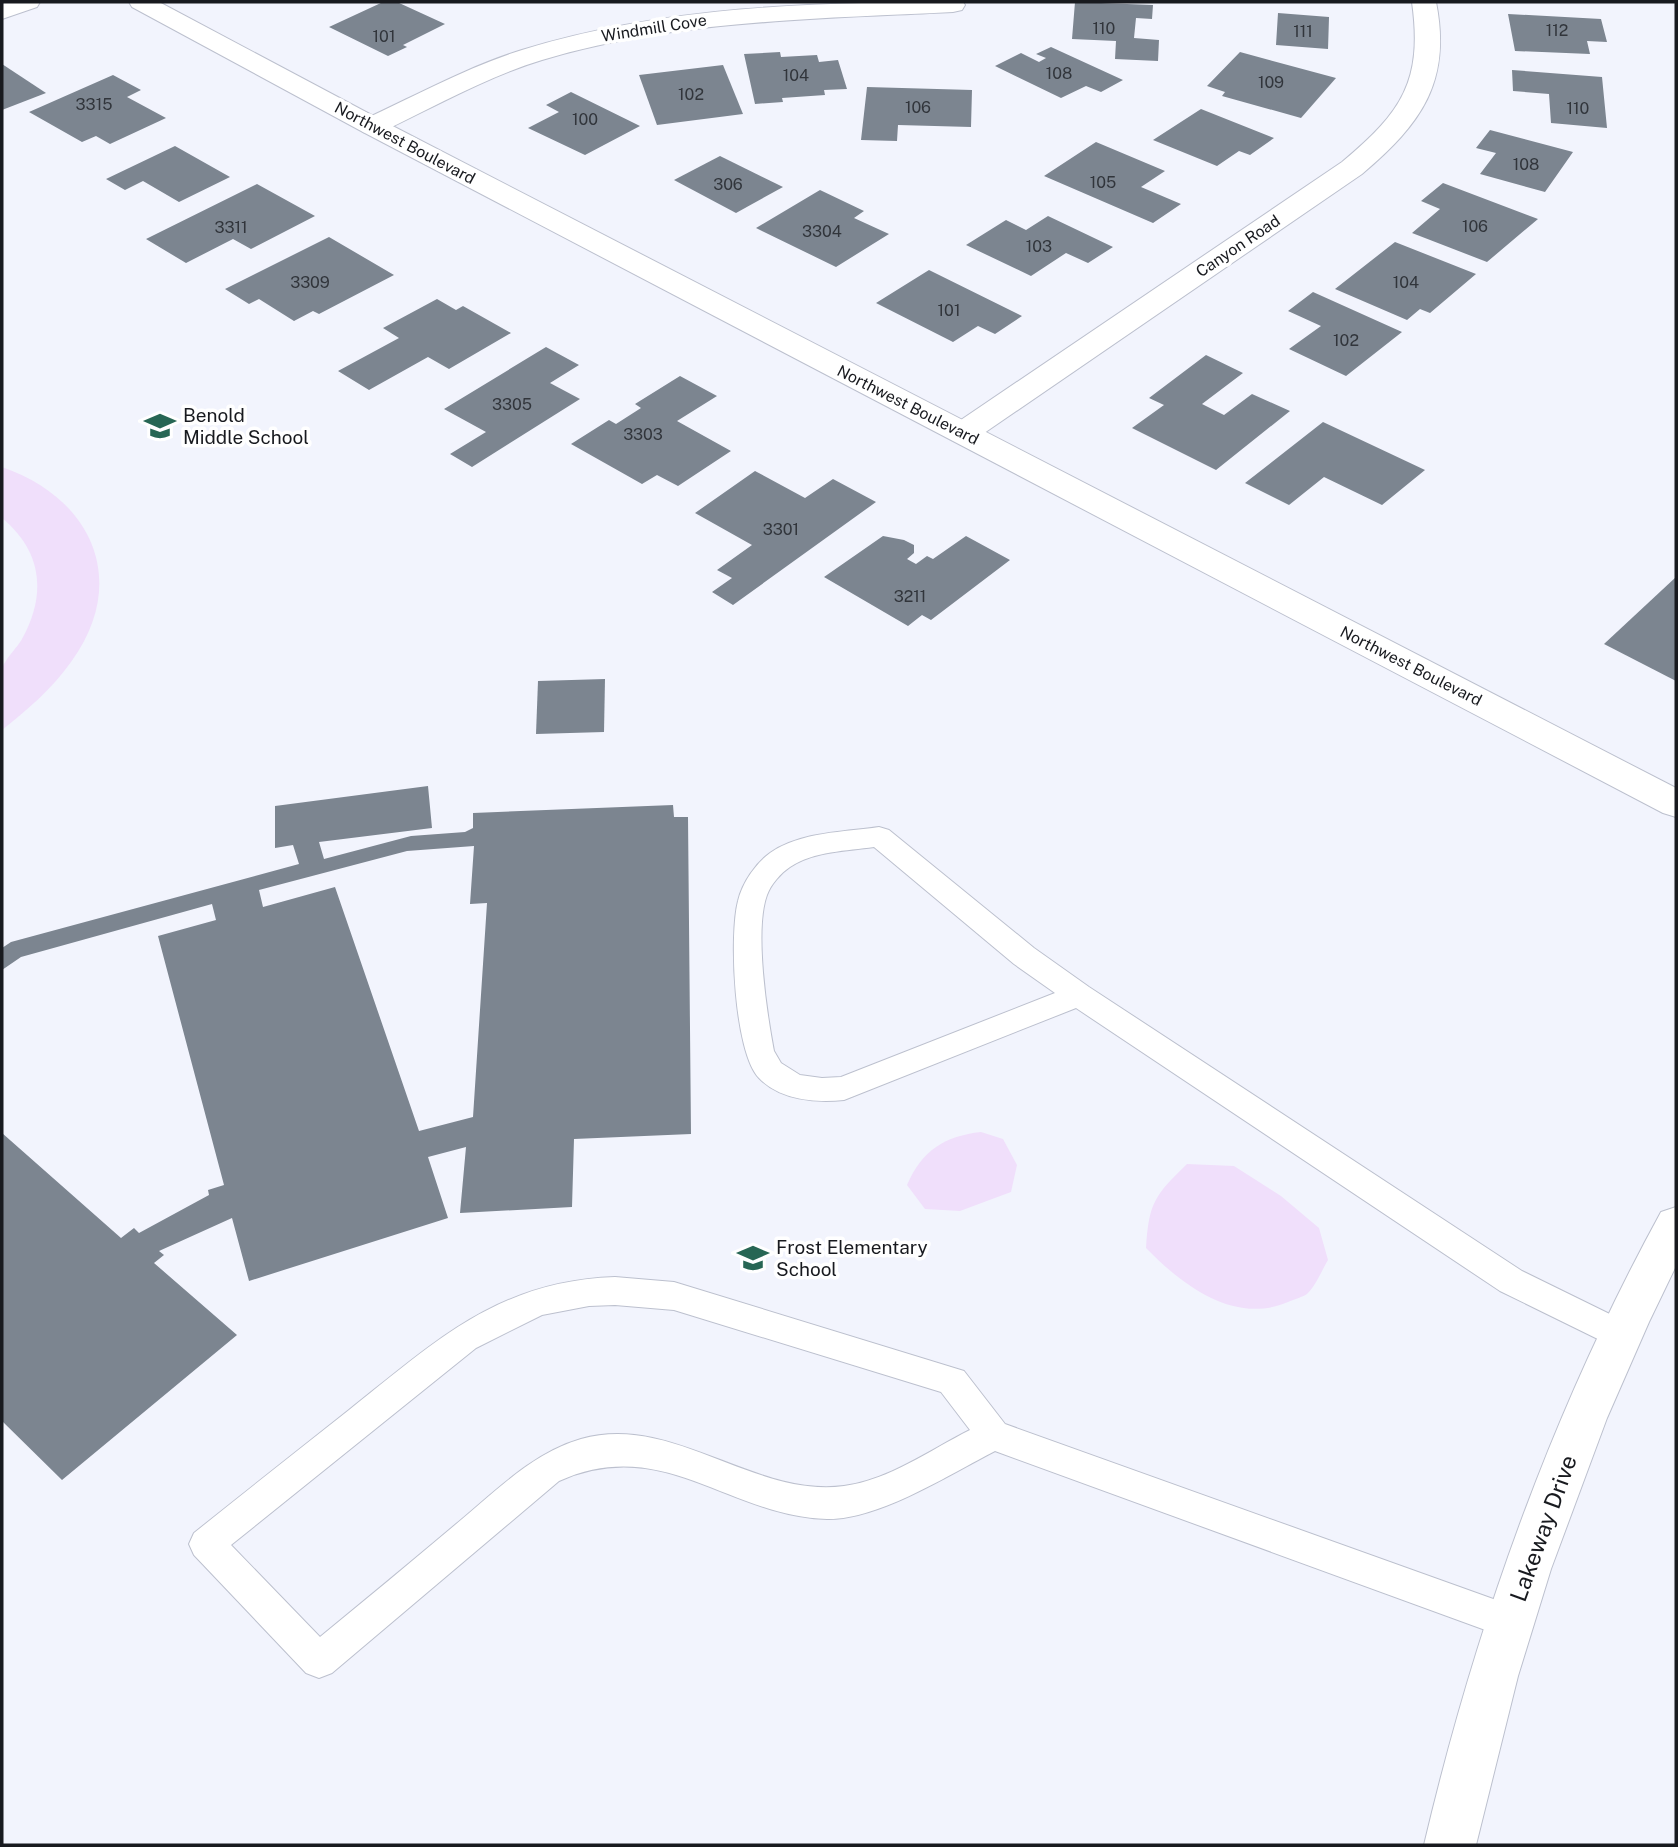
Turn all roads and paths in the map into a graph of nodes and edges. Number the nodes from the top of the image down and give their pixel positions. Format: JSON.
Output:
{"nodes":[{"id":1,"x":27,"y":2,"type":"edge"},
{"id":2,"x":141,"y":2,"type":"edge"},
{"id":3,"x":1424,"y":2,"type":"edge"},
{"id":4,"x":953,"y":5,"type":"dead end"},
{"id":5,"x":2,"y":12,"type":"edge"},
{"id":6,"x":372,"y":126,"type":"junction"},
{"id":7,"x":963,"y":433,"type":"junction"},
{"id":8,"x":1676,"y":804,"type":"edge"},
{"id":9,"x":1079,"y":995,"type":"junction"},
{"id":10,"x":1676,"y":1225,"type":"edge"},
{"id":11,"x":1619,"y":1334,"type":"junction"},
{"id":12,"x":993,"y":1435,"type":"junction"},
{"id":13,"x":1510,"y":1622,"type":"junction"},
{"id":14,"x":1450,"y":1845,"type":"edge"}],
"edges":[{"from":1,"to":5,"type":"street"},
{"from":2,"to":6,"type":"street","name":"Northwest Boulevard"},
{"from":3,"to":7,"type":"street","name":"Canyon Road"},
{"from":4,"to":6,"type":"street","name":"Windmill Cove"},
{"from":6,"to":7,"type":"street","name":"Northwest Boulevard"},
{"from":7,"to":8,"type":"street","name":"Northwest Boulevard"},
{"from":9,"to":9,"type":"lane"},
{"from":9,"to":11,"type":"lane"},
{"from":10,"to":11,"type":"street","name":"Lakeway Drive"},
{"from":11,"to":13,"type":"street","name":"Lakeway Drive"},
{"from":12,"to":12,"type":"lane"},
{"from":12,"to":13,"type":"lane"},
{"from":13,"to":14,"type":"street","name":"Lakeway Drive"}]}
